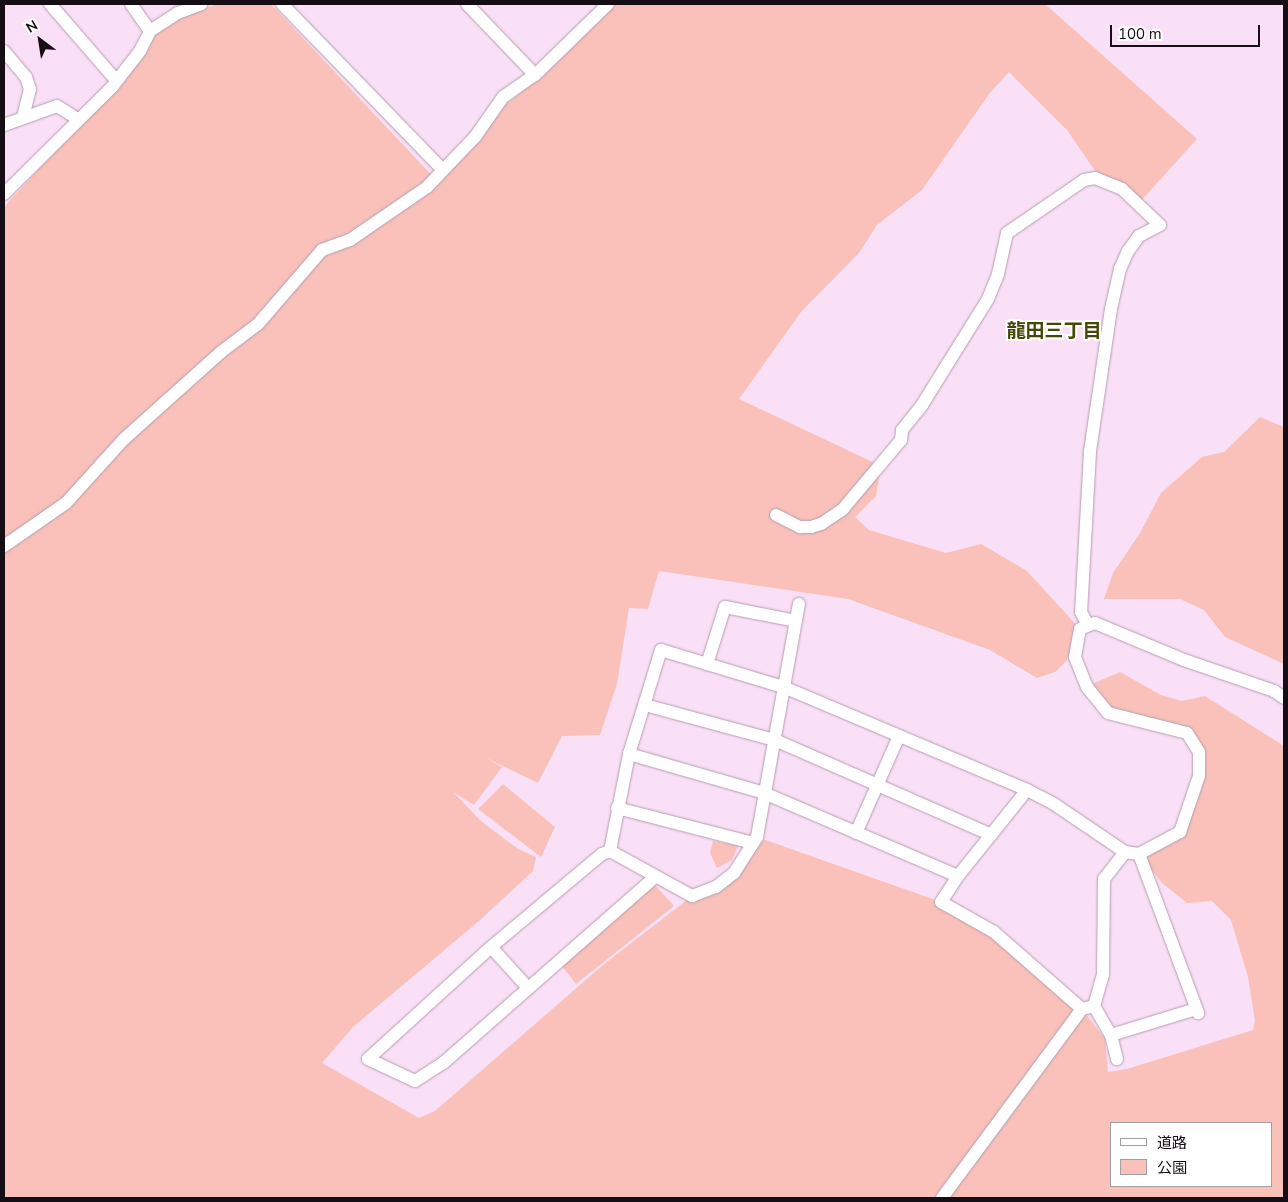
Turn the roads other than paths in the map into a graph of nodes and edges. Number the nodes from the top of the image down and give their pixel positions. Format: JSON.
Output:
{"nodes":[{"id":1,"x":50,"y":4,"type":"edge"},
{"id":2,"x":131,"y":4,"type":"edge"},
{"id":3,"x":201,"y":4,"type":"edge"},
{"id":4,"x":282,"y":4,"type":"edge"},
{"id":5,"x":467,"y":4,"type":"edge"},
{"id":6,"x":608,"y":4,"type":"edge"},
{"id":7,"x":175,"y":8,"type":"edge"},
{"id":8,"x":150,"y":31,"type":"junction"},
{"id":9,"x":4,"y":51,"type":"edge"},
{"id":10,"x":536,"y":75,"type":"junction"},
{"id":11,"x":116,"y":79,"type":"junction"},
{"id":12,"x":23,"y":117,"type":"junction"},
{"id":13,"x":78,"y":119,"type":"junction"},
{"id":14,"x":4,"y":126,"type":"edge"},
{"id":15,"x":442,"y":169,"type":"junction"},
{"id":16,"x":4,"y":194,"type":"edge"},
{"id":17,"x":776,"y":515,"type":"dead end"},
{"id":18,"x":4,"y":546,"type":"edge"},
{"id":19,"x":799,"y":604,"type":"dead end"},
{"id":20,"x":796,"y":621,"type":"junction"},
{"id":21,"x":1087,"y":624,"type":"junction"},
{"id":22,"x":706,"y":664,"type":"junction"},
{"id":23,"x":786,"y":688,"type":"junction"},
{"id":24,"x":1284,"y":698,"type":"edge"},
{"id":25,"x":645,"y":705,"type":"junction"},
{"id":26,"x":899,"y":736,"type":"junction"},
{"id":27,"x":775,"y":740,"type":"junction"},
{"id":28,"x":629,"y":754,"type":"junction"},
{"id":29,"x":878,"y":786,"type":"junction"},
{"id":30,"x":1027,"y":790,"type":"junction"},
{"id":31,"x":764,"y":793,"type":"junction"},
{"id":32,"x":617,"y":808,"type":"junction"},
{"id":33,"x":856,"y":833,"type":"junction"},
{"id":34,"x":990,"y":835,"type":"junction"},
{"id":35,"x":753,"y":843,"type":"junction"},
{"id":36,"x":610,"y":852,"type":"junction"},
{"id":37,"x":1125,"y":852,"type":"junction"},
{"id":38,"x":1140,"y":854,"type":"junction"},
{"id":39,"x":958,"y":876,"type":"junction"},
{"id":40,"x":655,"y":877,"type":"junction"},
{"id":41,"x":491,"y":947,"type":"junction"},
{"id":42,"x":528,"y":988,"type":"junction"},
{"id":43,"x":1088,"y":1007,"type":"junction"},
{"id":44,"x":1110,"y":1035,"type":"junction"},
{"id":45,"x":1117,"y":1059,"type":"dead end"},
{"id":46,"x":942,"y":1198,"type":"edge"}],
"edges":[{"from":1,"to":11,"type":"street"},
{"from":2,"to":8,"type":"street"},
{"from":3,"to":7,"type":"street"},
{"from":4,"to":15,"type":"street"},
{"from":5,"to":10,"type":"street"},
{"from":6,"to":10,"type":"street"},
{"from":7,"to":8,"type":"street"},
{"from":8,"to":11,"type":"street"},
{"from":9,"to":12,"type":"street"},
{"from":10,"to":15,"type":"street"},
{"from":11,"to":13,"type":"street"},
{"from":12,"to":13,"type":"street"},
{"from":12,"to":14,"type":"street"},
{"from":13,"to":16,"type":"street"},
{"from":15,"to":18,"type":"street"},
{"from":17,"to":21,"type":"street"},
{"from":19,"to":20,"type":"street"},
{"from":20,"to":22,"type":"street"},
{"from":20,"to":23,"type":"street"},
{"from":21,"to":24,"type":"street"},
{"from":21,"to":38,"type":"street"},
{"from":22,"to":23,"type":"street"},
{"from":22,"to":25,"type":"street"},
{"from":23,"to":26,"type":"street"},
{"from":23,"to":27,"type":"street"},
{"from":25,"to":27,"type":"street"},
{"from":25,"to":28,"type":"street"},
{"from":26,"to":29,"type":"street"},
{"from":26,"to":30,"type":"street"},
{"from":27,"to":29,"type":"street"},
{"from":27,"to":31,"type":"street"},
{"from":28,"to":31,"type":"street"},
{"from":28,"to":32,"type":"street"},
{"from":29,"to":33,"type":"street"},
{"from":29,"to":34,"type":"street"},
{"from":30,"to":34,"type":"street"},
{"from":30,"to":37,"type":"street"},
{"from":31,"to":33,"type":"street"},
{"from":31,"to":35,"type":"street"},
{"from":32,"to":35,"type":"street"},
{"from":32,"to":36,"type":"street"},
{"from":33,"to":39,"type":"street"},
{"from":34,"to":39,"type":"street"},
{"from":35,"to":40,"type":"street"},
{"from":36,"to":40,"type":"street"},
{"from":36,"to":41,"type":"street"},
{"from":37,"to":38,"type":"street"},
{"from":37,"to":43,"type":"street"},
{"from":38,"to":44,"type":"street"},
{"from":39,"to":43,"type":"street"},
{"from":40,"to":42,"type":"street"},
{"from":41,"to":42,"type":"street"},
{"from":41,"to":42,"type":"street"},
{"from":43,"to":44,"type":"street"},
{"from":43,"to":46,"type":"street"},
{"from":44,"to":45,"type":"street"}]}
